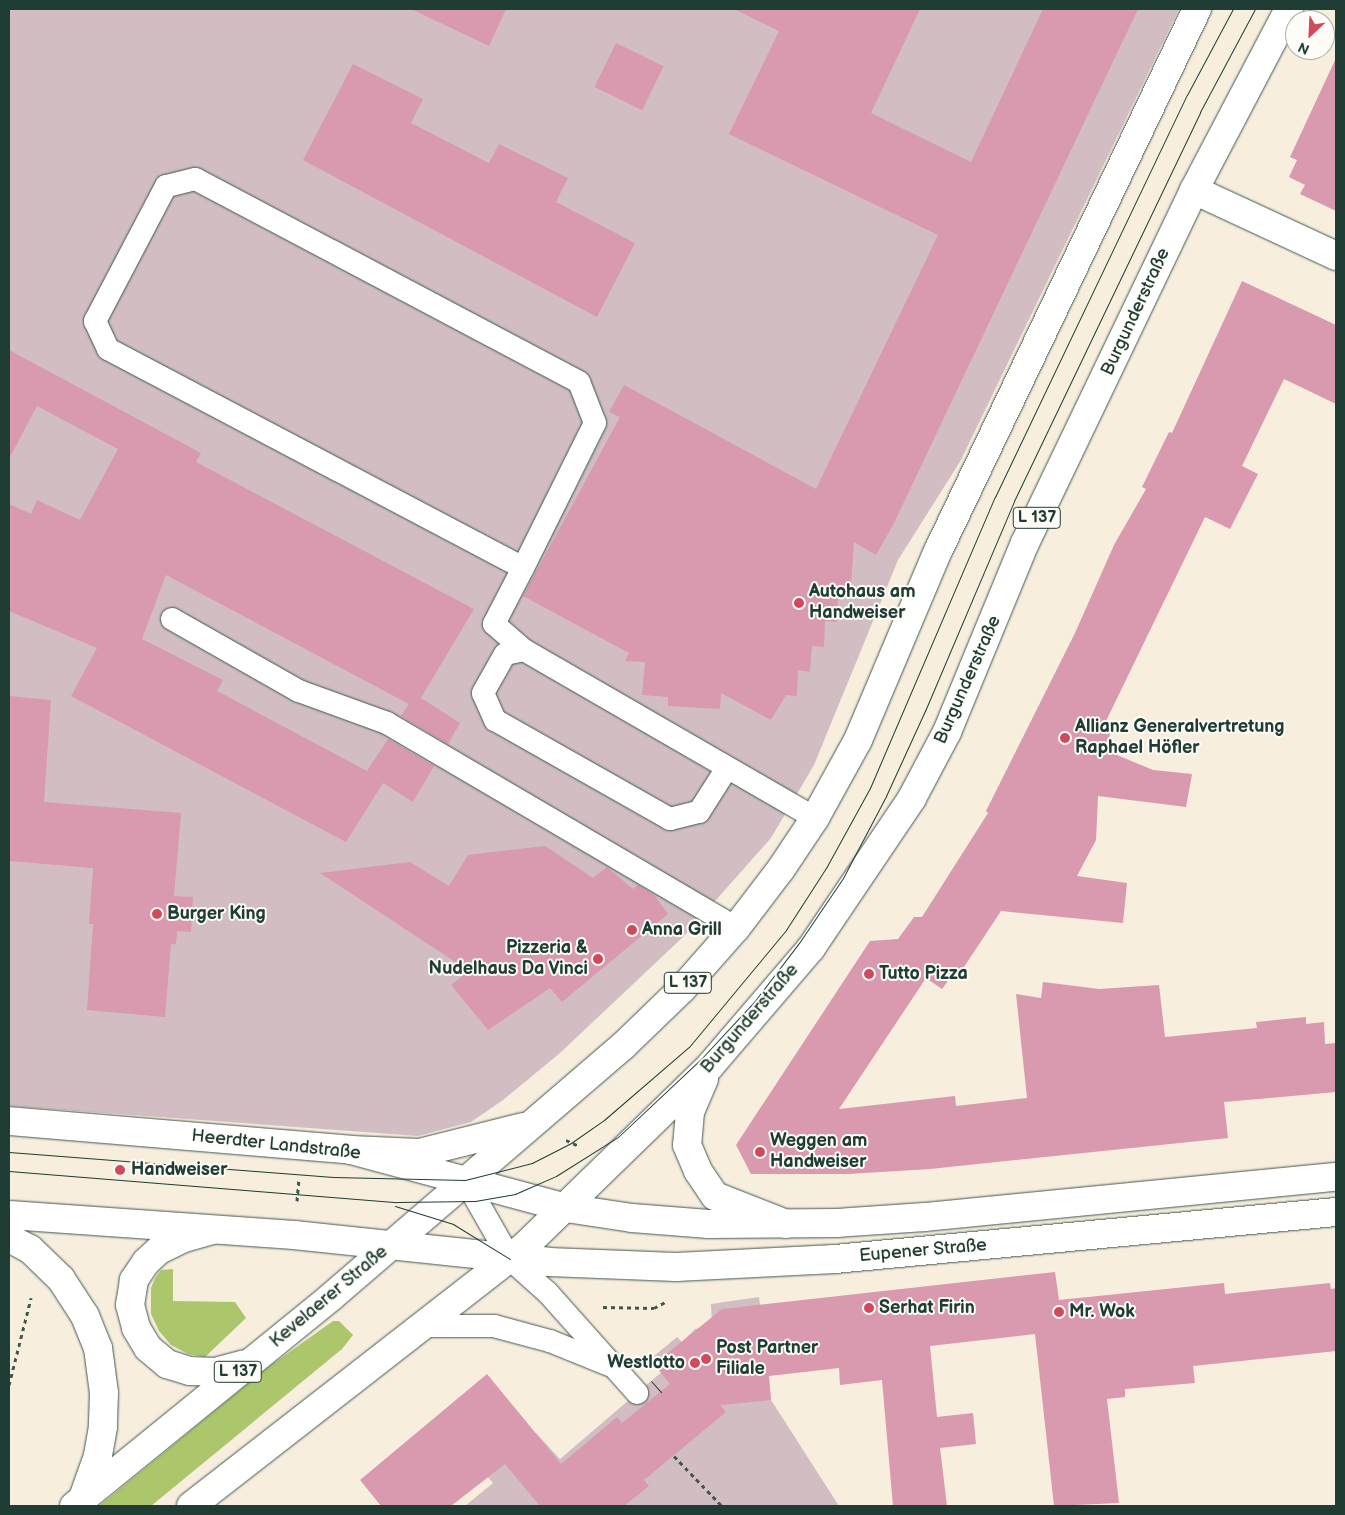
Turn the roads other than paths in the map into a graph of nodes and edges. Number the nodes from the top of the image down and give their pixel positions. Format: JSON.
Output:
{"nodes":[{"id":1,"x":1197,"y":9,"type":"edge"},
{"id":2,"x":1289,"y":9,"type":"edge"},
{"id":3,"x":1194,"y":190,"type":"junction"},
{"id":4,"x":1336,"y":256,"type":"edge"},
{"id":5,"x":523,"y":568,"type":"junction"},
{"id":6,"x":172,"y":619,"type":"dead end"},
{"id":7,"x":524,"y":650,"type":"junction"},
{"id":8,"x":727,"y":768,"type":"junction"},
{"id":9,"x":815,"y":818,"type":"junction"},
{"id":10,"x":736,"y":928,"type":"junction"},
{"id":11,"x":710,"y":1066,"type":"junction"},
{"id":12,"x":9,"y":1121,"type":"edge"},
{"id":13,"x":534,"y":1123,"type":"junction"},
{"id":14,"x":352,"y":1150,"type":"junction"},
{"id":15,"x":1336,"y":1177,"type":"edge"},
{"id":16,"x":465,"y":1180,"type":"junction"},
{"id":17,"x":566,"y":1208,"type":"junction"},
{"id":18,"x":1336,"y":1212,"type":"edge"},
{"id":19,"x":9,"y":1215,"type":"edge"},
{"id":20,"x":786,"y":1224,"type":"junction"},
{"id":21,"x":212,"y":1230,"type":"junction"},
{"id":22,"x":9,"y":1238,"type":"edge"},
{"id":23,"x":392,"y":1244,"type":"junction"},
{"id":24,"x":510,"y":1258,"type":"junction"},
{"id":25,"x":424,"y":1326,"type":"junction"},
{"id":26,"x":250,"y":1362,"type":"junction"},
{"id":27,"x":614,"y":1367,"type":"junction"},
{"id":28,"x":637,"y":1393,"type":"dead end"},
{"id":29,"x":79,"y":1502,"type":"edge"},
{"id":30,"x":191,"y":1506,"type":"edge"}],
"edges":[{"from":1,"to":9,"type":"main road","number":"L 137"},
{"from":2,"to":3,"type":"main road","name":"Burgunderstraße","number":"L 137"},
{"from":3,"to":4,"type":"main road"},
{"from":3,"to":11,"type":"main road","name":"Burgunderstraße","number":"L 137"},
{"from":5,"to":5,"type":"lane"},
{"from":5,"to":7,"type":"lane"},
{"from":6,"to":10,"type":"lane"},
{"from":7,"to":8,"type":"lane"},
{"from":7,"to":8,"type":"lane"},
{"from":8,"to":9,"type":"lane"},
{"from":9,"to":10,"type":"main road","number":"L 137"},
{"from":10,"to":13,"type":"main road","number":"L 137"},
{"from":11,"to":17,"type":"main road","name":"Burgunderstraße","number":"L 137"},
{"from":11,"to":20,"type":"main road","number":"L 137"},
{"from":12,"to":14,"type":"main road","name":"Heerdter Landstraße"},
{"from":13,"to":14,"type":"main road"},
{"from":13,"to":16,"type":"main road","number":"L 137"},
{"from":14,"to":16,"type":"main road","name":"Heerdter Landstraße"},
{"from":15,"to":20,"type":"main road","name":"Eupener Straße"},
{"from":16,"to":17,"type":"main road","name":"Heerdter Landstraße"},
{"from":16,"to":23,"type":"main road","name":"Kevelaerer Straße","number":"L 137"},
{"from":16,"to":24,"type":"lane"},
{"from":17,"to":20,"type":"main road","name":"Eupener Straße"},
{"from":17,"to":24,"type":"main road","name":"Burgunderstraße","number":"L 137"},
{"from":18,"to":24,"type":"main road","name":"Eupener Straße"},
{"from":19,"to":21,"type":"main road"},
{"from":21,"to":23,"type":"main road"},
{"from":21,"to":26,"type":"main road"},
{"from":22,"to":29,"type":"main road"},
{"from":23,"to":24,"type":"main road"},
{"from":23,"to":26,"type":"main road","name":"Kevelaerer Straße","number":"L 137"},
{"from":24,"to":25,"type":"main road","number":"L 137"},
{"from":24,"to":27,"type":"lane"},
{"from":25,"to":27,"type":"lane"},
{"from":25,"to":30,"type":"main road","number":"L 137"},
{"from":26,"to":29,"type":"main road","name":"Kevelaerer Straße","number":"L 137"},
{"from":27,"to":28,"type":"lane"}]}
